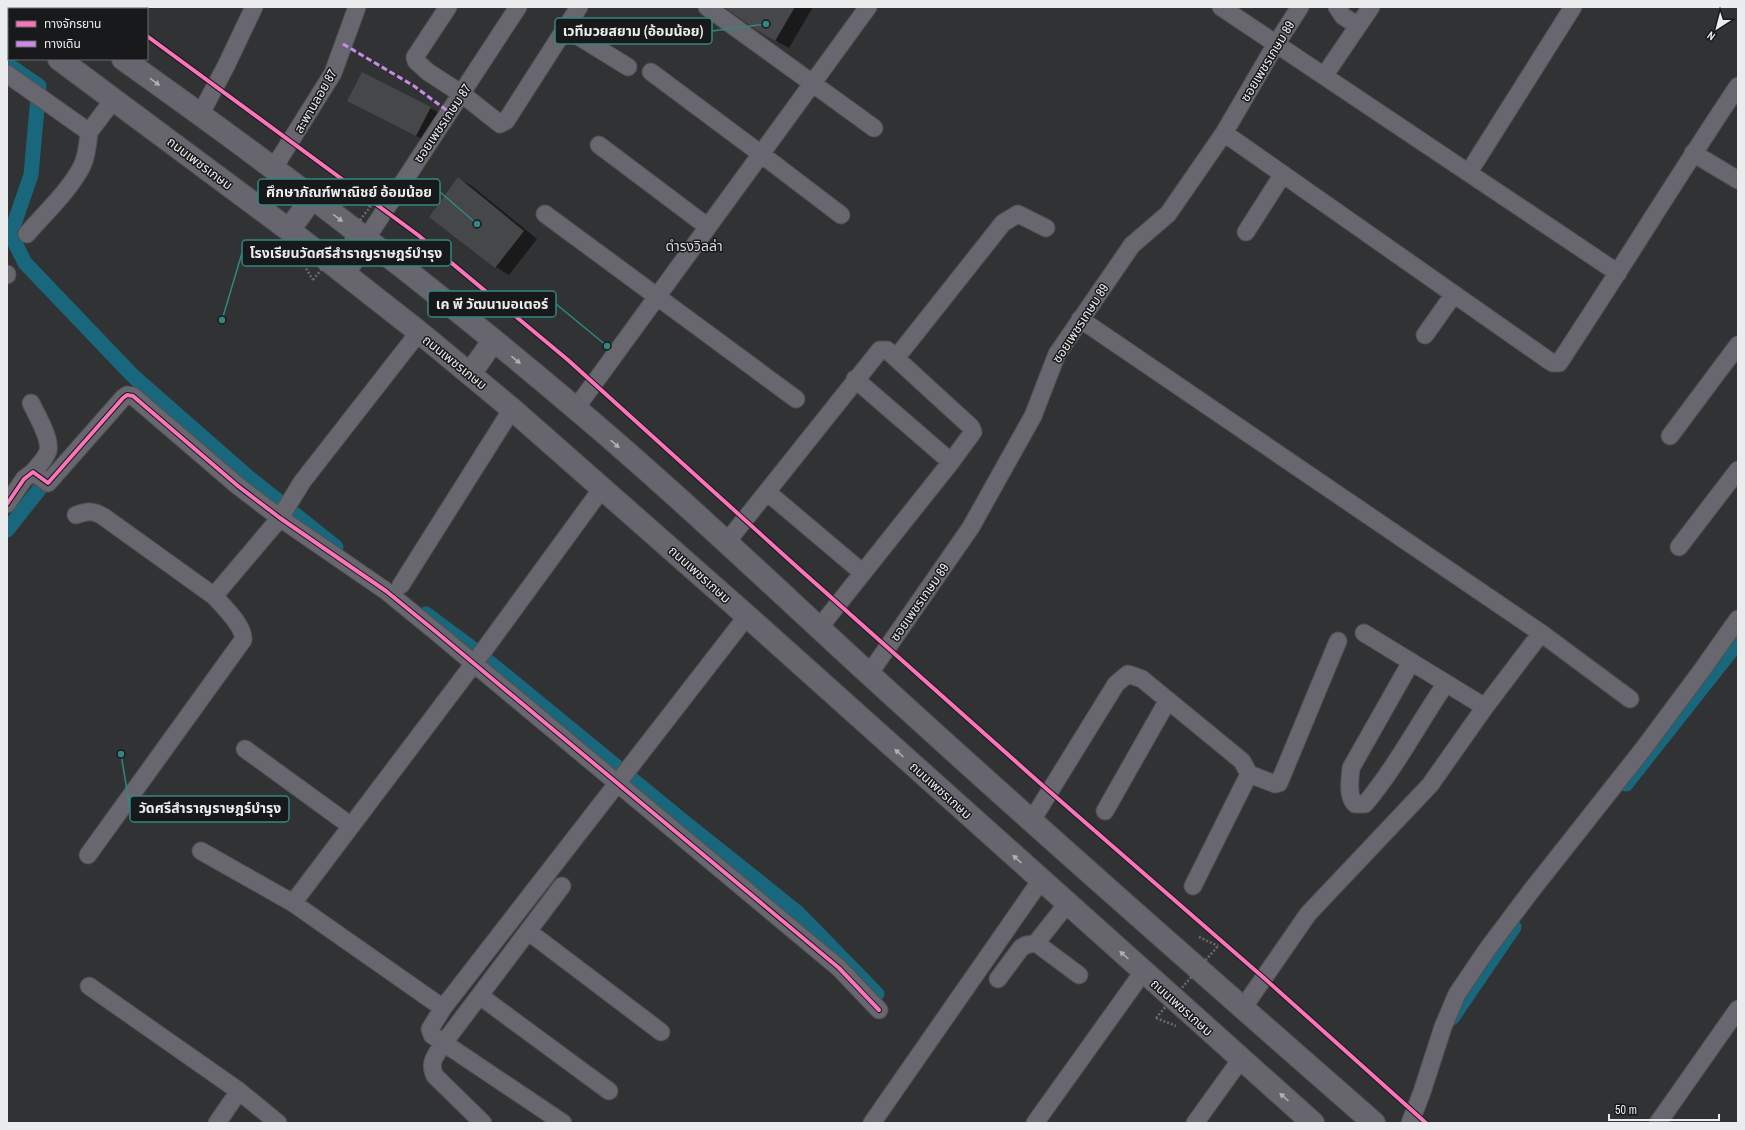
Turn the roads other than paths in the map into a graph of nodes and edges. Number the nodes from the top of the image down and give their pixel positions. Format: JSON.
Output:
{"nodes":[{"id":1,"x":254,"y":7,"type":"edge"},
{"id":2,"x":357,"y":7,"type":"edge"},
{"id":3,"x":448,"y":7,"type":"edge"},
{"id":4,"x":518,"y":7,"type":"edge"},
{"id":5,"x":579,"y":7,"type":"edge"},
{"id":6,"x":707,"y":7,"type":"edge"},
{"id":7,"x":868,"y":7,"type":"edge"},
{"id":8,"x":1221,"y":7,"type":"edge"},
{"id":9,"x":1300,"y":7,"type":"edge"},
{"id":10,"x":1337,"y":7,"type":"edge"},
{"id":11,"x":1371,"y":7,"type":"edge"},
{"id":12,"x":1570,"y":8,"type":"edge"},
{"id":13,"x":1358,"y":26,"type":"junction"},
{"id":14,"x":565,"y":28,"type":"junction"},
{"id":15,"x":1276,"y":44,"type":"junction"},
{"id":16,"x":60,"y":60,"type":"edge"},
{"id":17,"x":124,"y":60,"type":"edge"},
{"id":18,"x":628,"y":67,"type":"dead end"},
{"id":19,"x":651,"y":72,"type":"dead end"},
{"id":20,"x":8,"y":74,"type":"edge"},
{"id":21,"x":1324,"y":76,"type":"junction"},
{"id":22,"x":813,"y":83,"type":"junction"},
{"id":23,"x":1738,"y":86,"type":"edge"},
{"id":24,"x":462,"y":94,"type":"junction"},
{"id":25,"x":114,"y":99,"type":"junction"},
{"id":26,"x":200,"y":115,"type":"junction"},
{"id":27,"x":874,"y":128,"type":"dead end"},
{"id":28,"x":89,"y":132,"type":"junction"},
{"id":29,"x":1224,"y":133,"type":"junction"},
{"id":30,"x":599,"y":145,"type":"dead end"},
{"id":31,"x":1693,"y":153,"type":"junction"},
{"id":32,"x":761,"y":154,"type":"junction"},
{"id":33,"x":273,"y":169,"type":"junction"},
{"id":34,"x":1469,"y":172,"type":"junction"},
{"id":35,"x":1283,"y":174,"type":"junction"},
{"id":36,"x":1738,"y":180,"type":"edge"},
{"id":37,"x":312,"y":198,"type":"junction"},
{"id":38,"x":545,"y":214,"type":"dead end"},
{"id":39,"x":841,"y":215,"type":"dead end"},
{"id":40,"x":708,"y":227,"type":"junction"},
{"id":41,"x":1046,"y":228,"type":"dead end"},
{"id":42,"x":289,"y":230,"type":"junction"},
{"id":43,"x":1246,"y":232,"type":"dead end"},
{"id":44,"x":27,"y":234,"type":"dead end"},
{"id":45,"x":366,"y":239,"type":"junction"},
{"id":46,"x":344,"y":273,"type":"junction"},
{"id":47,"x":1618,"y":273,"type":"junction"},
{"id":48,"x":1454,"y":294,"type":"junction"},
{"id":49,"x":657,"y":296,"type":"junction"},
{"id":50,"x":1080,"y":319,"type":"junction"},
{"id":51,"x":419,"y":332,"type":"junction"},
{"id":52,"x":1425,"y":335,"type":"dead end"},
{"id":53,"x":493,"y":341,"type":"junction"},
{"id":54,"x":1737,"y":350,"type":"edge"},
{"id":55,"x":896,"y":358,"type":"junction"},
{"id":56,"x":470,"y":374,"type":"junction"},
{"id":57,"x":855,"y":379,"type":"junction"},
{"id":58,"x":796,"y":399,"type":"dead end"},
{"id":59,"x":31,"y":403,"type":"dead end"},
{"id":60,"x":576,"y":408,"type":"junction"},
{"id":61,"x":512,"y":409,"type":"junction"},
{"id":62,"x":1670,"y":436,"type":"dead end"},
{"id":63,"x":952,"y":462,"type":"junction"},
{"id":64,"x":1738,"y":470,"type":"edge"},
{"id":65,"x":38,"y":476,"type":"junction"},
{"id":66,"x":603,"y":488,"type":"junction"},
{"id":67,"x":766,"y":492,"type":"junction"},
{"id":68,"x":7,"y":504,"type":"edge"},
{"id":69,"x":284,"y":511,"type":"junction"},
{"id":70,"x":76,"y":515,"type":"dead end"},
{"id":71,"x":726,"y":543,"type":"junction"},
{"id":72,"x":1679,"y":547,"type":"dead end"},
{"id":73,"x":863,"y":573,"type":"junction"},
{"id":74,"x":401,"y":586,"type":"dead end"},
{"id":75,"x":214,"y":596,"type":"junction"},
{"id":76,"x":747,"y":616,"type":"junction"},
{"id":77,"x":1738,"y":619,"type":"edge"},
{"id":78,"x":819,"y":628,"type":"junction"},
{"id":79,"x":1364,"y":633,"type":"dead end"},
{"id":80,"x":1541,"y":633,"type":"junction"},
{"id":81,"x":1338,"y":641,"type":"dead end"},
{"id":82,"x":477,"y":658,"type":"junction"},
{"id":83,"x":1411,"y":662,"type":"junction"},
{"id":84,"x":869,"y":674,"type":"junction"},
{"id":85,"x":1446,"y":683,"type":"junction"},
{"id":86,"x":1630,"y":699,"type":"dead end"},
{"id":87,"x":1168,"y":700,"type":"junction"},
{"id":88,"x":1485,"y":707,"type":"junction"},
{"id":89,"x":246,"y":749,"type":"dead end"},
{"id":90,"x":1249,"y":774,"type":"junction"},
{"id":91,"x":622,"y":778,"type":"junction"},
{"id":92,"x":1105,"y":811,"type":"dead end"},
{"id":93,"x":1032,"y":820,"type":"junction"},
{"id":94,"x":351,"y":826,"type":"junction"},
{"id":95,"x":201,"y":851,"type":"dead end"},
{"id":96,"x":88,"y":855,"type":"dead end"},
{"id":97,"x":1041,"y":880,"type":"junction"},
{"id":98,"x":562,"y":886,"type":"dead end"},
{"id":99,"x":1192,"y":886,"type":"dead end"},
{"id":100,"x":293,"y":903,"type":"junction"},
{"id":101,"x":1067,"y":904,"type":"junction"},
{"id":102,"x":529,"y":932,"type":"junction"},
{"id":103,"x":1036,"y":943,"type":"junction"},
{"id":104,"x":1143,"y":972,"type":"junction"},
{"id":105,"x":1079,"y":975,"type":"dead end"},
{"id":106,"x":998,"y":979,"type":"dead end"},
{"id":107,"x":89,"y":986,"type":"dead end"},
{"id":108,"x":480,"y":996,"type":"junction"},
{"id":109,"x":443,"y":1008,"type":"junction"},
{"id":110,"x":1243,"y":1008,"type":"junction"},
{"id":111,"x":1738,"y":1009,"type":"edge"},
{"id":112,"x":879,"y":1010,"type":"dead end"},
{"id":113,"x":661,"y":1032,"type":"dead end"},
{"id":114,"x":443,"y":1044,"type":"junction"},
{"id":115,"x":1241,"y":1058,"type":"junction"},
{"id":116,"x":239,"y":1091,"type":"junction"},
{"id":117,"x":609,"y":1091,"type":"dead end"},
{"id":118,"x":217,"y":1123,"type":"edge"},
{"id":119,"x":278,"y":1123,"type":"edge"},
{"id":120,"x":483,"y":1123,"type":"edge"},
{"id":121,"x":563,"y":1123,"type":"edge"},
{"id":122,"x":872,"y":1123,"type":"edge"},
{"id":123,"x":1035,"y":1123,"type":"edge"},
{"id":124,"x":1195,"y":1123,"type":"edge"},
{"id":125,"x":1313,"y":1123,"type":"edge"},
{"id":126,"x":1374,"y":1123,"type":"edge"},
{"id":127,"x":1410,"y":1123,"type":"edge"},
{"id":128,"x":1658,"y":1123,"type":"edge"}],
"edges":[{"from":1,"to":26,"type":"street"},
{"from":2,"to":33,"type":"street","name":"สะพานลอย 87"},
{"from":3,"to":24,"type":"street"},
{"from":4,"to":24,"type":"street","name":"ซอยเพชรเกษม 87"},
{"from":5,"to":14,"type":"street"},
{"from":6,"to":22,"type":"street"},
{"from":7,"to":22,"type":"street"},
{"from":8,"to":15,"type":"street"},
{"from":9,"to":15,"type":"street","name":"ซอยเพชรเกษม 89"},
{"from":10,"to":13,"type":"street"},
{"from":11,"to":13,"type":"street"},
{"from":12,"to":34,"type":"street"},
{"from":13,"to":21,"type":"street"},
{"from":14,"to":18,"type":"street"},
{"from":14,"to":24,"type":"street"},
{"from":15,"to":21,"type":"street"},
{"from":15,"to":29,"type":"street","name":"ซอยเพชรเกษม 89"},
{"from":16,"to":25,"type":"main road","name":"ถนนเพชรเกษม"},
{"from":17,"to":26,"type":"main road","one_way":true},
{"from":19,"to":32,"type":"street"},
{"from":20,"to":28,"type":"street"},
{"from":21,"to":34,"type":"street"},
{"from":22,"to":27,"type":"street"},
{"from":22,"to":32,"type":"street"},
{"from":23,"to":31,"type":"street"},
{"from":24,"to":45,"type":"street","name":"ซอยเพชรเกษม 87"},
{"from":25,"to":28,"type":"street"},
{"from":25,"to":42,"type":"main road","name":"ถนนเพชรเกษม"},
{"from":26,"to":33,"type":"main road"},
{"from":28,"to":44,"type":"street"},
{"from":29,"to":35,"type":"street"},
{"from":29,"to":50,"type":"street","name":"ซอยเพชรเกษม 89"},
{"from":30,"to":40,"type":"street"},
{"from":31,"to":36,"type":"street"},
{"from":31,"to":47,"type":"street"},
{"from":32,"to":39,"type":"street"},
{"from":32,"to":40,"type":"street"},
{"from":33,"to":37,"type":"main road"},
{"from":34,"to":47,"type":"street"},
{"from":35,"to":43,"type":"street"},
{"from":35,"to":48,"type":"street"},
{"from":37,"to":42,"type":"main road"},
{"from":37,"to":45,"type":"main road","one_way":true},
{"from":38,"to":49,"type":"street"},
{"from":40,"to":49,"type":"street"},
{"from":41,"to":55,"type":"street"},
{"from":42,"to":46,"type":"main road","name":"ถนนเพชรเกษม"},
{"from":45,"to":46,"type":"main road"},
{"from":45,"to":53,"type":"main road"},
{"from":46,"to":51,"type":"main road","name":"ถนนเพชรเกษม"},
{"from":47,"to":48,"type":"street"},
{"from":48,"to":52,"type":"street"},
{"from":49,"to":58,"type":"street"},
{"from":49,"to":60,"type":"street"},
{"from":50,"to":80,"type":"street"},
{"from":50,"to":84,"type":"street","name":"ซอยเพชรเกษม 89"},
{"from":51,"to":56,"type":"main road","name":"ถนนเพชรเกษม"},
{"from":51,"to":69,"type":"street"},
{"from":53,"to":56,"type":"main road"},
{"from":53,"to":60,"type":"main road","one_way":true},
{"from":54,"to":62,"type":"street"},
{"from":55,"to":57,"type":"street"},
{"from":55,"to":63,"type":"street"},
{"from":56,"to":61,"type":"main road","name":"ถนนเพชรเกษม"},
{"from":57,"to":63,"type":"street"},
{"from":57,"to":67,"type":"street"},
{"from":59,"to":65,"type":"street"},
{"from":60,"to":71,"type":"main road","one_way":true},
{"from":61,"to":66,"type":"main road","name":"ถนนเพชรเกษม"},
{"from":61,"to":74,"type":"street"},
{"from":63,"to":73,"type":"street"},
{"from":64,"to":72,"type":"street"},
{"from":65,"to":68,"type":"street"},
{"from":65,"to":69,"type":"street"},
{"from":66,"to":76,"type":"main road","name":"ถนนเพชรเกษม"},
{"from":66,"to":82,"type":"street"},
{"from":67,"to":71,"type":"street"},
{"from":67,"to":73,"type":"street"},
{"from":69,"to":75,"type":"street"},
{"from":69,"to":82,"type":"street"},
{"from":70,"to":75,"type":"street"},
{"from":71,"to":78,"type":"main road"},
{"from":73,"to":78,"type":"street"},
{"from":75,"to":96,"type":"street"},
{"from":76,"to":91,"type":"street"},
{"from":97,"to":76,"type":"main road","name":"ถนนเพชรเกษม","one_way":true},
{"from":77,"to":127,"type":"street"},
{"from":78,"to":84,"type":"main road"},
{"from":79,"to":83,"type":"street"},
{"from":80,"to":86,"type":"street"},
{"from":80,"to":88,"type":"street"},
{"from":81,"to":90,"type":"street"},
{"from":82,"to":91,"type":"street"},
{"from":82,"to":94,"type":"street"},
{"from":83,"to":85,"type":"street"},
{"from":83,"to":85,"type":"street"},
{"from":84,"to":93,"type":"main road"},
{"from":85,"to":88,"type":"street"},
{"from":87,"to":90,"type":"street"},
{"from":87,"to":92,"type":"street"},
{"from":87,"to":93,"type":"street"},
{"from":88,"to":110,"type":"street"},
{"from":89,"to":94,"type":"street"},
{"from":90,"to":99,"type":"street"},
{"from":91,"to":109,"type":"street"},
{"from":91,"to":112,"type":"street"},
{"from":93,"to":110,"type":"main road"},
{"from":94,"to":100,"type":"street"},
{"from":95,"to":100,"type":"street"},
{"from":97,"to":101,"type":"main road","name":"ถนนเพชรเกษม"},
{"from":97,"to":122,"type":"street"},
{"from":98,"to":102,"type":"street"},
{"from":100,"to":109,"type":"street"},
{"from":101,"to":103,"type":"street"},
{"from":104,"to":101,"type":"main road","name":"ถนนเพชรเกษม","one_way":true},
{"from":102,"to":108,"type":"street"},
{"from":102,"to":113,"type":"street"},
{"from":103,"to":105,"type":"street"},
{"from":103,"to":106,"type":"street"},
{"from":104,"to":115,"type":"main road","name":"ถนนเพชรเกษม"},
{"from":104,"to":123,"type":"street"},
{"from":107,"to":116,"type":"street"},
{"from":108,"to":114,"type":"street"},
{"from":108,"to":117,"type":"street"},
{"from":109,"to":114,"type":"street"},
{"from":110,"to":126,"type":"main road"},
{"from":111,"to":128,"type":"street"},
{"from":114,"to":120,"type":"street"},
{"from":114,"to":121,"type":"street"},
{"from":115,"to":124,"type":"street"},
{"from":125,"to":115,"type":"main road","name":"ถนนเพชรเกษม","one_way":true},
{"from":116,"to":118,"type":"street"},
{"from":116,"to":119,"type":"street"}]}
